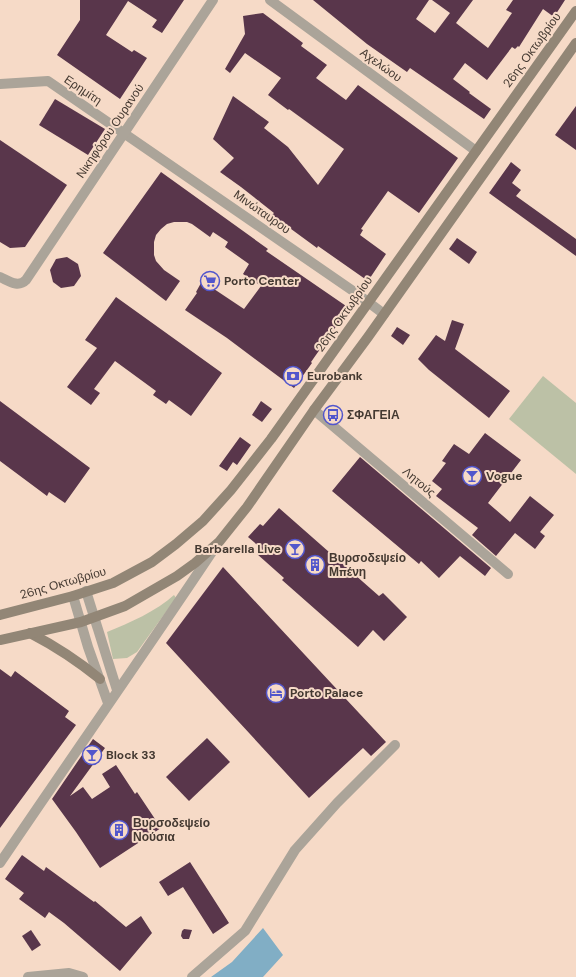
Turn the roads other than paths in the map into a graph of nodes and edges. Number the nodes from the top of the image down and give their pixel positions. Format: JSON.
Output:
{"nodes":[{"id":1,"x":213,"y":0,"type":"edge"},
{"id":2,"x":270,"y":0,"type":"edge"},
{"id":3,"x":576,"y":11,"type":"edge"},
{"id":4,"x":576,"y":43,"type":"edge"},
{"id":5,"x":0,"y":84,"type":"edge"},
{"id":6,"x":124,"y":133,"type":"junction"},
{"id":7,"x":476,"y":151,"type":"junction"},
{"id":8,"x":0,"y":277,"type":"edge"},
{"id":9,"x":368,"y":302,"type":"junction"},
{"id":10,"x":384,"y":314,"type":"junction"},
{"id":11,"x":314,"y":410,"type":"junction"},
{"id":12,"x":219,"y":542,"type":"junction"},
{"id":13,"x":508,"y":574,"type":"dead end"},
{"id":14,"x":86,"y":591,"type":"junction"},
{"id":15,"x":73,"y":596,"type":"junction"},
{"id":16,"x":0,"y":615,"type":"edge"},
{"id":17,"x":94,"y":618,"type":"junction"},
{"id":18,"x":81,"y":622,"type":"junction"},
{"id":19,"x":30,"y":633,"type":"junction"},
{"id":20,"x":0,"y":640,"type":"edge"},
{"id":21,"x":100,"y":680,"type":"junction"},
{"id":22,"x":118,"y":690,"type":"junction"},
{"id":23,"x":108,"y":703,"type":"junction"},
{"id":24,"x":395,"y":745,"type":"dead end"},
{"id":25,"x":0,"y":863,"type":"edge"},
{"id":26,"x":28,"y":977,"type":"edge"},
{"id":27,"x":83,"y":977,"type":"edge"},
{"id":28,"x":192,"y":977,"type":"edge"}],
"edges":[{"from":1,"to":6,"type":"street","name":"Νικηφόρου Ουρανού"},
{"from":2,"to":7,"type":"street","name":"Αχελώου"},
{"from":3,"to":7,"type":"main road","name":"26ης Οκτωβρίου"},
{"from":4,"to":10,"type":"main road"},
{"from":5,"to":6,"type":"street","name":"Ερημίτη"},
{"from":6,"to":8,"type":"street","name":"Νικηφόρου Ουρανού"},
{"from":6,"to":9,"type":"street","name":"Μινώταυρου"},
{"from":7,"to":9,"type":"main road","name":"26ης Οκτωβρίου"},
{"from":9,"to":10,"type":"street","name":"Μινώταυρου"},
{"from":9,"to":14,"type":"main road","name":"26ης Οκτωβρίου"},
{"from":10,"to":11,"type":"main road"},
{"from":11,"to":12,"type":"main road"},
{"from":11,"to":13,"type":"street","name":"Λητούς"},
{"from":12,"to":17,"type":"main road"},
{"from":12,"to":22,"type":"street"},
{"from":14,"to":15,"type":"main road","name":"26ης Οκτωβρίου"},
{"from":14,"to":17,"type":"street"},
{"from":15,"to":16,"type":"main road","name":"26ης Οκτωβρίου"},
{"from":15,"to":18,"type":"street"},
{"from":17,"to":18,"type":"main road"},
{"from":17,"to":22,"type":"street"},
{"from":18,"to":19,"type":"main road"},
{"from":18,"to":21,"type":"street"},
{"from":19,"to":20,"type":"main road"},
{"from":19,"to":21,"type":"main road"},
{"from":21,"to":23,"type":"street"},
{"from":22,"to":23,"type":"street"},
{"from":23,"to":25,"type":"street"},
{"from":24,"to":28,"type":"street"},
{"from":26,"to":27,"type":"street"}]}
